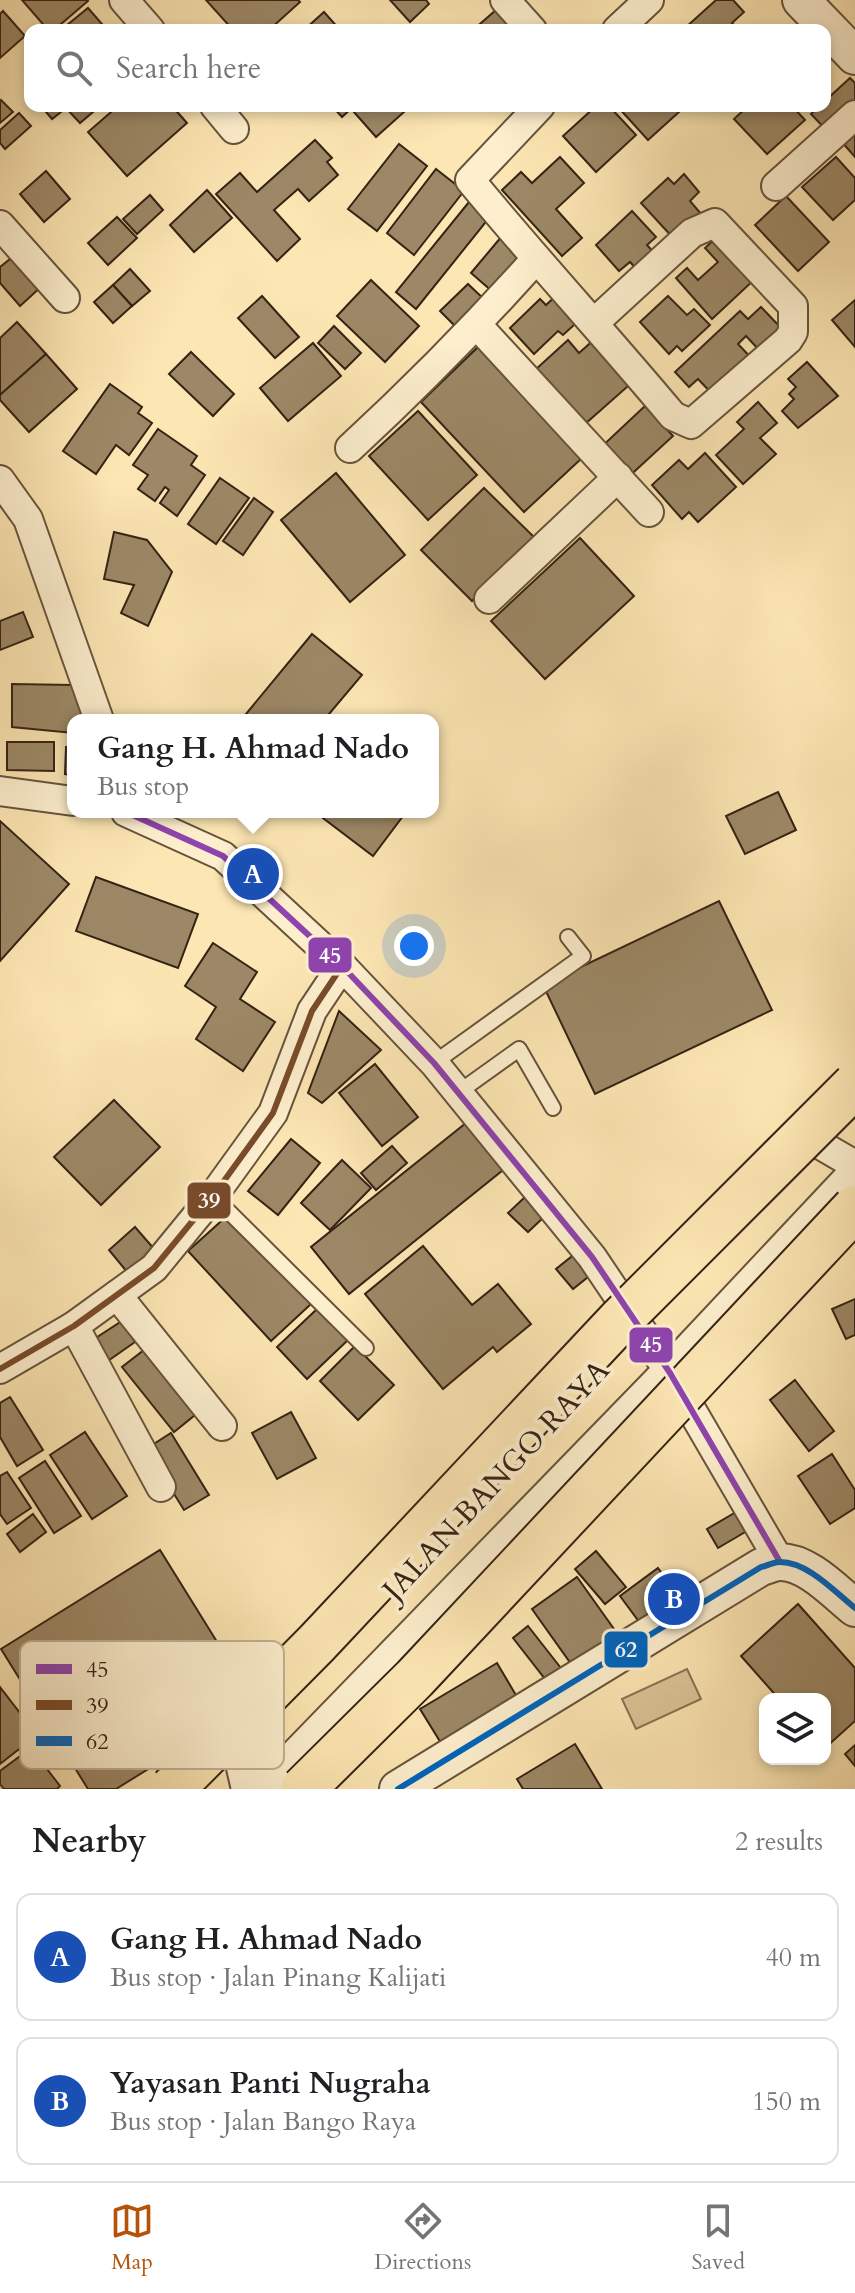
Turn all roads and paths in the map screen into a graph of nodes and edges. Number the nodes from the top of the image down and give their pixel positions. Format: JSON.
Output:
{"nodes":[{"id":1,"x":124,"y":0,"type":"edge"},
{"id":2,"x":505,"y":0,"type":"edge"},
{"id":3,"x":649,"y":0,"type":"edge"},
{"id":4,"x":801,"y":0,"type":"edge"},
{"id":5,"x":145,"y":24,"type":"edge"},
{"id":6,"x":527,"y":24,"type":"edge"},
{"id":7,"x":623,"y":24,"type":"edge"},
{"id":8,"x":824,"y":24,"type":"edge"},
{"id":9,"x":831,"y":31,"type":"edge"},
{"id":10,"x":855,"y":56,"type":"edge"},
{"id":11,"x":220,"y":112,"type":"edge"},
{"id":12,"x":534,"y":112,"type":"edge"},
{"id":13,"x":855,"y":115,"type":"edge"},
{"id":14,"x":234,"y":129,"type":"dead end"},
{"id":15,"x":776,"y":186,"type":"dead end"},
{"id":16,"x":0,"y":225,"type":"edge"},
{"id":17,"x":536,"y":259,"type":"junction"},
{"id":18,"x":65,"y":298,"type":"dead end"},
{"id":19,"x":595,"y":322,"type":"junction"},
{"id":20,"x":477,"y":325,"type":"junction"},
{"id":21,"x":350,"y":448,"type":"dead end"},
{"id":22,"x":618,"y":477,"type":"junction"},
{"id":23,"x":0,"y":480,"type":"edge"},
{"id":24,"x":649,"y":512,"type":"dead end"},
{"id":25,"x":489,"y":599,"type":"dead end"},
{"id":26,"x":97,"y":714,"type":"edge"},
{"id":27,"x":0,"y":791,"type":"edge"},
{"id":28,"x":67,"y":800,"type":"edge"},
{"id":29,"x":139,"y":818,"type":"edge"},
{"id":30,"x":568,"y":937,"type":"dead end"},
{"id":31,"x":342,"y":966,"type":"junction"},
{"id":32,"x":434,"y":1063,"type":"junction"},
{"id":33,"x":855,"y":1085,"type":"edge"},
{"id":34,"x":459,"y":1092,"type":"junction"},
{"id":35,"x":553,"y":1108,"type":"dead end"},
{"id":36,"x":855,"y":1109,"type":"edge"},
{"id":37,"x":819,"y":1144,"type":"junction"},
{"id":38,"x":855,"y":1165,"type":"edge"},
{"id":39,"x":855,"y":1176,"type":"edge"},
{"id":40,"x":213,"y":1196,"type":"junction"},
{"id":41,"x":855,"y":1208,"type":"edge"},
{"id":42,"x":117,"y":1295,"type":"junction"},
{"id":43,"x":74,"y":1326,"type":"junction"},
{"id":44,"x":640,"y":1327,"type":"junction"},
{"id":45,"x":366,"y":1348,"type":"dead end"},
{"id":46,"x":0,"y":1369,"type":"edge"},
{"id":47,"x":670,"y":1373,"type":"junction"},
{"id":48,"x":222,"y":1426,"type":"dead end"},
{"id":49,"x":161,"y":1487,"type":"dead end"},
{"id":50,"x":780,"y":1562,"type":"junction"},
{"id":51,"x":855,"y":1608,"type":"edge"},
{"id":52,"x":284,"y":1676,"type":"edge"},
{"id":53,"x":284,"y":1704,"type":"edge"},
{"id":54,"x":192,"y":1769,"type":"edge"},
{"id":55,"x":222,"y":1769,"type":"edge"},
{"id":56,"x":245,"y":1769,"type":"edge"},
{"id":57,"x":172,"y":1789,"type":"edge"},
{"id":58,"x":202,"y":1789,"type":"edge"},
{"id":59,"x":250,"y":1789,"type":"edge"},
{"id":60,"x":266,"y":1789,"type":"edge"},
{"id":61,"x":303,"y":1789,"type":"edge"},
{"id":62,"x":398,"y":1789,"type":"edge"}],
"edges":[{"from":1,"to":5,"type":"street"},
{"from":2,"to":6,"type":"street"},
{"from":3,"to":7,"type":"street"},
{"from":4,"to":8,"type":"street"},
{"from":9,"to":10,"type":"street"},
{"from":11,"to":14,"type":"street"},
{"from":12,"to":17,"type":"street"},
{"from":13,"to":15,"type":"street"},
{"from":16,"to":18,"type":"street"},
{"from":17,"to":19,"type":"street"},
{"from":17,"to":20,"type":"street"},
{"from":19,"to":19,"type":"street"},
{"from":20,"to":21,"type":"street"},
{"from":20,"to":22,"type":"street"},
{"from":22,"to":24,"type":"street"},
{"from":22,"to":25,"type":"street"},
{"from":23,"to":26,"type":"street"},
{"from":27,"to":28,"type":"street"},
{"from":29,"to":31,"type":"street"},
{"from":30,"to":32,"type":"lane"},
{"from":31,"to":32,"type":"street"},
{"from":31,"to":40,"type":"street"},
{"from":32,"to":34,"type":"street"},
{"from":33,"to":52,"type":"highway","bridge":true},
{"from":34,"to":35,"type":"lane"},
{"from":34,"to":44,"type":"street"},
{"from":36,"to":37,"type":"street","name":"JALAN BANGO RAYA"},
{"from":37,"to":38,"type":"street"},
{"from":37,"to":44,"type":"street","name":"JALAN BANGO RAYA"},
{"from":39,"to":47,"type":"street","name":"JALAN BANGO RAYA"},
{"from":40,"to":42,"type":"street"},
{"from":40,"to":45,"type":"lane"},
{"from":41,"to":61,"type":"highway","bridge":true},
{"from":42,"to":43,"type":"street"},
{"from":42,"to":48,"type":"street"},
{"from":43,"to":46,"type":"street"},
{"from":43,"to":49,"type":"street"},
{"from":44,"to":47,"type":"street"},
{"from":44,"to":53,"type":"street","name":"JALAN BANGO RAYA"},
{"from":47,"to":50,"type":"street"},
{"from":47,"to":60,"type":"street","name":"JALAN BANGO RAYA"},
{"from":50,"to":51,"type":"street"},
{"from":50,"to":62,"type":"street"},
{"from":54,"to":57,"type":"highway","bridge":true},
{"from":55,"to":58,"type":"street","name":"JALAN BANGO RAYA"},
{"from":56,"to":59,"type":"street"}]}
